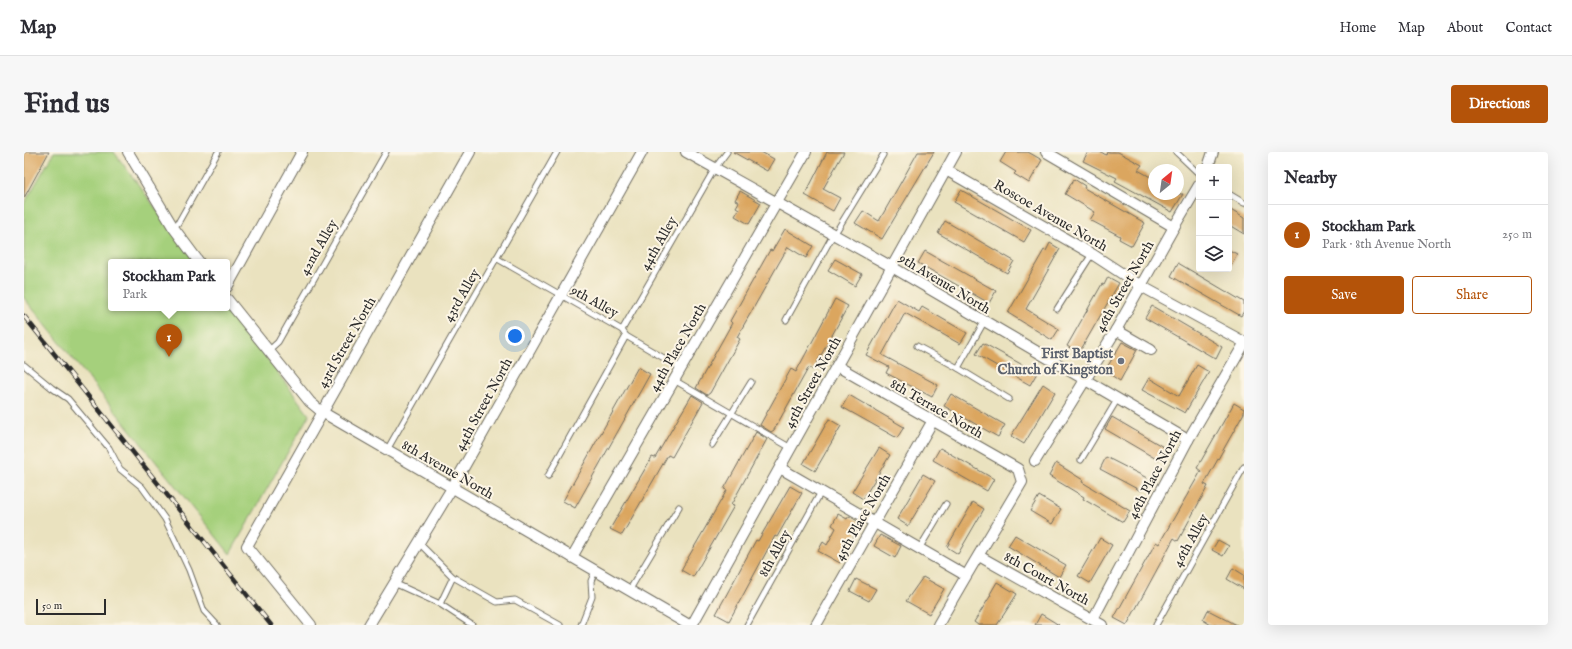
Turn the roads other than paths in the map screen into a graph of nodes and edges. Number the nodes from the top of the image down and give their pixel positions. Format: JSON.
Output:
{"nodes":[{"id":1,"x":218,"y":152,"type":"edge"},
{"id":2,"x":302,"y":152,"type":"edge"},
{"id":3,"x":386,"y":152,"type":"edge"},
{"id":4,"x":470,"y":152,"type":"edge"},
{"id":5,"x":557,"y":152,"type":"edge"},
{"id":6,"x":642,"y":152,"type":"edge"},
{"id":7,"x":686,"y":152,"type":"edge"},
{"id":8,"x":727,"y":152,"type":"edge"},
{"id":9,"x":806,"y":152,"type":"edge"},
{"id":10,"x":956,"y":152,"type":"edge"},
{"id":11,"x":1046,"y":152,"type":"edge"},
{"id":12,"x":1176,"y":152,"type":"edge"},
{"id":13,"x":1213,"y":152,"type":"edge"},
{"id":14,"x":130,"y":153,"type":"edge"},
{"id":15,"x":882,"y":156,"type":"dead end"},
{"id":16,"x":1209,"y":164,"type":"edge"},
{"id":17,"x":714,"y":168,"type":"junction"},
{"id":18,"x":946,"y":170,"type":"junction"},
{"id":19,"x":1196,"y":171,"type":"edge"},
{"id":20,"x":1196,"y":190,"type":"edge"},
{"id":21,"x":1232,"y":196,"type":"edge"},
{"id":22,"x":776,"y":203,"type":"junction"},
{"id":23,"x":1244,"y":203,"type":"edge"},
{"id":24,"x":173,"y":227,"type":"junction"},
{"id":25,"x":1174,"y":227,"type":"junction"},
{"id":26,"x":834,"y":235,"type":"junction"},
{"id":27,"x":1092,"y":254,"type":"junction"},
{"id":28,"x":496,"y":258,"type":"junction"},
{"id":29,"x":197,"y":259,"type":"edge"},
{"id":30,"x":892,"y":267,"type":"junction"},
{"id":31,"x":230,"y":282,"type":"edge"},
{"id":32,"x":1141,"y":286,"type":"junction"},
{"id":33,"x":560,"y":296,"type":"junction"},
{"id":34,"x":230,"y":303,"type":"edge"},
{"id":35,"x":1057,"y":309,"type":"dead end"},
{"id":36,"x":786,"y":320,"type":"dead end"},
{"id":37,"x":984,"y":322,"type":"junction"},
{"id":38,"x":622,"y":330,"type":"junction"},
{"id":39,"x":1116,"y":330,"type":"junction"},
{"id":40,"x":626,"y":336,"type":"junction"},
{"id":41,"x":1244,"y":343,"type":"edge"},
{"id":42,"x":917,"y":346,"type":"dead end"},
{"id":43,"x":1151,"y":350,"type":"dead end"},
{"id":44,"x":268,"y":351,"type":"junction"},
{"id":45,"x":24,"y":365,"type":"edge"},
{"id":46,"x":836,"y":366,"type":"junction"},
{"id":47,"x":681,"y":368,"type":"junction"},
{"id":48,"x":958,"y":368,"type":"junction"},
{"id":49,"x":674,"y":380,"type":"junction"},
{"id":50,"x":1084,"y":381,"type":"junction"},
{"id":51,"x":751,"y":382,"type":"dead end"},
{"id":52,"x":1009,"y":399,"type":"dead end"},
{"id":53,"x":1117,"y":400,"type":"junction"},
{"id":54,"x":322,"y":412,"type":"junction"},
{"id":55,"x":731,"y":414,"type":"junction"},
{"id":56,"x":932,"y":422,"type":"junction"},
{"id":57,"x":1188,"y":440,"type":"junction"},
{"id":58,"x":712,"y":445,"type":"dead end"},
{"id":59,"x":791,"y":448,"type":"junction"},
{"id":60,"x":387,"y":450,"type":"junction"},
{"id":61,"x":1081,"y":460,"type":"dead end"},
{"id":62,"x":1035,"y":461,"type":"dead end"},
{"id":63,"x":1244,"y":467,"type":"edge"},
{"id":64,"x":780,"y":468,"type":"junction"},
{"id":65,"x":548,"y":476,"type":"dead end"},
{"id":66,"x":452,"y":488,"type":"junction"},
{"id":67,"x":821,"y":492,"type":"junction"},
{"id":68,"x":946,"y":504,"type":"dead end"},
{"id":69,"x":679,"y":507,"type":"dead end"},
{"id":70,"x":875,"y":523,"type":"junction"},
{"id":71,"x":419,"y":543,"type":"junction"},
{"id":72,"x":919,"y":549,"type":"junction"},
{"id":73,"x":572,"y":556,"type":"junction"},
{"id":74,"x":979,"y":556,"type":"junction"},
{"id":75,"x":595,"y":571,"type":"junction"},
{"id":76,"x":965,"y":575,"type":"junction"},
{"id":77,"x":453,"y":577,"type":"junction"},
{"id":78,"x":394,"y":583,"type":"junction"},
{"id":79,"x":629,"y":591,"type":"junction"},
{"id":80,"x":440,"y":604,"type":"junction"},
{"id":81,"x":1097,"y":622,"type":"edge"},
{"id":82,"x":217,"y":625,"type":"edge"},
{"id":83,"x":311,"y":625,"type":"edge"},
{"id":84,"x":369,"y":625,"type":"edge"},
{"id":85,"x":472,"y":625,"type":"edge"},
{"id":86,"x":560,"y":625,"type":"edge"},
{"id":87,"x":581,"y":625,"type":"edge"},
{"id":88,"x":688,"y":625,"type":"edge"},
{"id":89,"x":692,"y":625,"type":"edge"},
{"id":90,"x":747,"y":625,"type":"edge"},
{"id":91,"x":816,"y":625,"type":"edge"},
{"id":92,"x":938,"y":625,"type":"edge"},
{"id":93,"x":1156,"y":625,"type":"edge"}],
"edges":[{"from":1,"to":24,"type":"lane"},
{"from":2,"to":31,"type":"street"},
{"from":3,"to":44,"type":"lane","name":"42nd Alley"},
{"from":4,"to":54,"type":"street","name":"43rd Street North"},
{"from":5,"to":28,"type":"lane","name":"43rd Alley"},
{"from":6,"to":33,"type":"street","name":"44th Street North"},
{"from":7,"to":17,"type":"street","name":"9th Avenue North"},
{"from":8,"to":17,"type":"lane","name":"44th Alley"},
{"from":9,"to":22,"type":"street","name":"44th Place North"},
{"from":10,"to":18,"type":"street","name":"45th Street North"},
{"from":11,"to":25,"type":"street"},
{"from":12,"to":19,"type":"lane"},
{"from":13,"to":16,"type":"street"},
{"from":14,"to":24,"type":"street"},
{"from":15,"to":26,"type":"lane"},
{"from":17,"to":22,"type":"street","name":"9th Avenue North"},
{"from":17,"to":38,"type":"lane","name":"44th Alley"},
{"from":18,"to":27,"type":"street","name":"Roscoe Avenue North"},
{"from":18,"to":30,"type":"street","name":"45th Street North"},
{"from":20,"to":25,"type":"street","name":"46th Street North"},
{"from":21,"to":23,"type":"lane"},
{"from":22,"to":26,"type":"street","name":"9th Avenue North"},
{"from":22,"to":47,"type":"street","name":"44th Place North"},
{"from":24,"to":29,"type":"street"},
{"from":25,"to":32,"type":"street","name":"46th Street North"},
{"from":26,"to":30,"type":"street","name":"9th Avenue North"},
{"from":26,"to":36,"type":"lane"},
{"from":27,"to":32,"type":"street","name":"Roscoe Avenue North"},
{"from":27,"to":35,"type":"lane"},
{"from":28,"to":33,"type":"lane","name":"9th Alley"},
{"from":28,"to":60,"type":"lane","name":"43rd Alley"},
{"from":30,"to":37,"type":"street","name":"9th Avenue North"},
{"from":30,"to":46,"type":"street","name":"45th Street North"},
{"from":32,"to":39,"type":"street","name":"46th Street North"},
{"from":32,"to":41,"type":"street","name":"Roscoe Avenue North"},
{"from":33,"to":38,"type":"lane","name":"9th Alley"},
{"from":33,"to":66,"type":"street","name":"44th Street North"},
{"from":34,"to":44,"type":"street","name":"8th Avenue North"},
{"from":37,"to":48,"type":"lane"},
{"from":37,"to":50,"type":"street","name":"9th Avenue North"},
{"from":38,"to":40,"type":"lane","name":"9th Alley"},
{"from":39,"to":43,"type":"street"},
{"from":39,"to":50,"type":"street","name":"46th Street North"},
{"from":40,"to":47,"type":"lane","name":"9th Alley"},
{"from":40,"to":65,"type":"lane"},
{"from":41,"to":57,"type":"street","name":"46th Place North"},
{"from":42,"to":48,"type":"lane"},
{"from":44,"to":54,"type":"street","name":"8th Avenue North"},
{"from":45,"to":82,"type":"lane"},
{"from":46,"to":56,"type":"street","name":"8th Terrace North"},
{"from":46,"to":59,"type":"street","name":"45th Street North"},
{"from":47,"to":49,"type":"street","name":"44th Place North"},
{"from":48,"to":52,"type":"lane"},
{"from":49,"to":55,"type":"lane"},
{"from":49,"to":73,"type":"street","name":"44th Place North"},
{"from":50,"to":53,"type":"street","name":"9th Avenue North"},
{"from":50,"to":62,"type":"street","name":"46th Street North"},
{"from":51,"to":55,"type":"lane"},
{"from":53,"to":57,"type":"street","name":"9th Avenue North"},
{"from":53,"to":61,"type":"lane"},
{"from":54,"to":60,"type":"street","name":"8th Avenue North"},
{"from":54,"to":83,"type":"street","name":"43rd Street North"},
{"from":55,"to":58,"type":"lane"},
{"from":55,"to":59,"type":"lane"},
{"from":56,"to":70,"type":"street","name":"45th Place North"},
{"from":56,"to":74,"type":"street","name":"8th Terrace North"},
{"from":57,"to":81,"type":"street","name":"46th Place North"},
{"from":59,"to":64,"type":"street","name":"45th Street North"},
{"from":60,"to":66,"type":"street","name":"8th Avenue North"},
{"from":63,"to":93,"type":"lane","name":"46th Alley"},
{"from":64,"to":67,"type":"street"},
{"from":64,"to":89,"type":"street","name":"45th Street North"},
{"from":66,"to":71,"type":"street","name":"44th Street North"},
{"from":66,"to":73,"type":"street","name":"8th Avenue North"},
{"from":67,"to":70,"type":"street"},
{"from":67,"to":90,"type":"lane","name":"8th Alley"},
{"from":68,"to":72,"type":"lane"},
{"from":69,"to":79,"type":"lane"},
{"from":70,"to":72,"type":"street"},
{"from":70,"to":91,"type":"street","name":"45th Place North"},
{"from":71,"to":77,"type":"lane"},
{"from":71,"to":78,"type":"street","name":"44th Street North"},
{"from":72,"to":76,"type":"street"},
{"from":73,"to":75,"type":"street","name":"8th Avenue North"},
{"from":74,"to":76,"type":"street"},
{"from":74,"to":81,"type":"street","name":"8th Court North"},
{"from":75,"to":79,"type":"street","name":"8th Avenue North"},
{"from":75,"to":87,"type":"lane"},
{"from":76,"to":92,"type":"street"},
{"from":77,"to":80,"type":"lane"},
{"from":77,"to":86,"type":"lane"},
{"from":78,"to":80,"type":"lane"},
{"from":78,"to":84,"type":"street","name":"44th Street North"},
{"from":79,"to":88,"type":"street","name":"8th Avenue North"},
{"from":80,"to":85,"type":"lane"}]}
